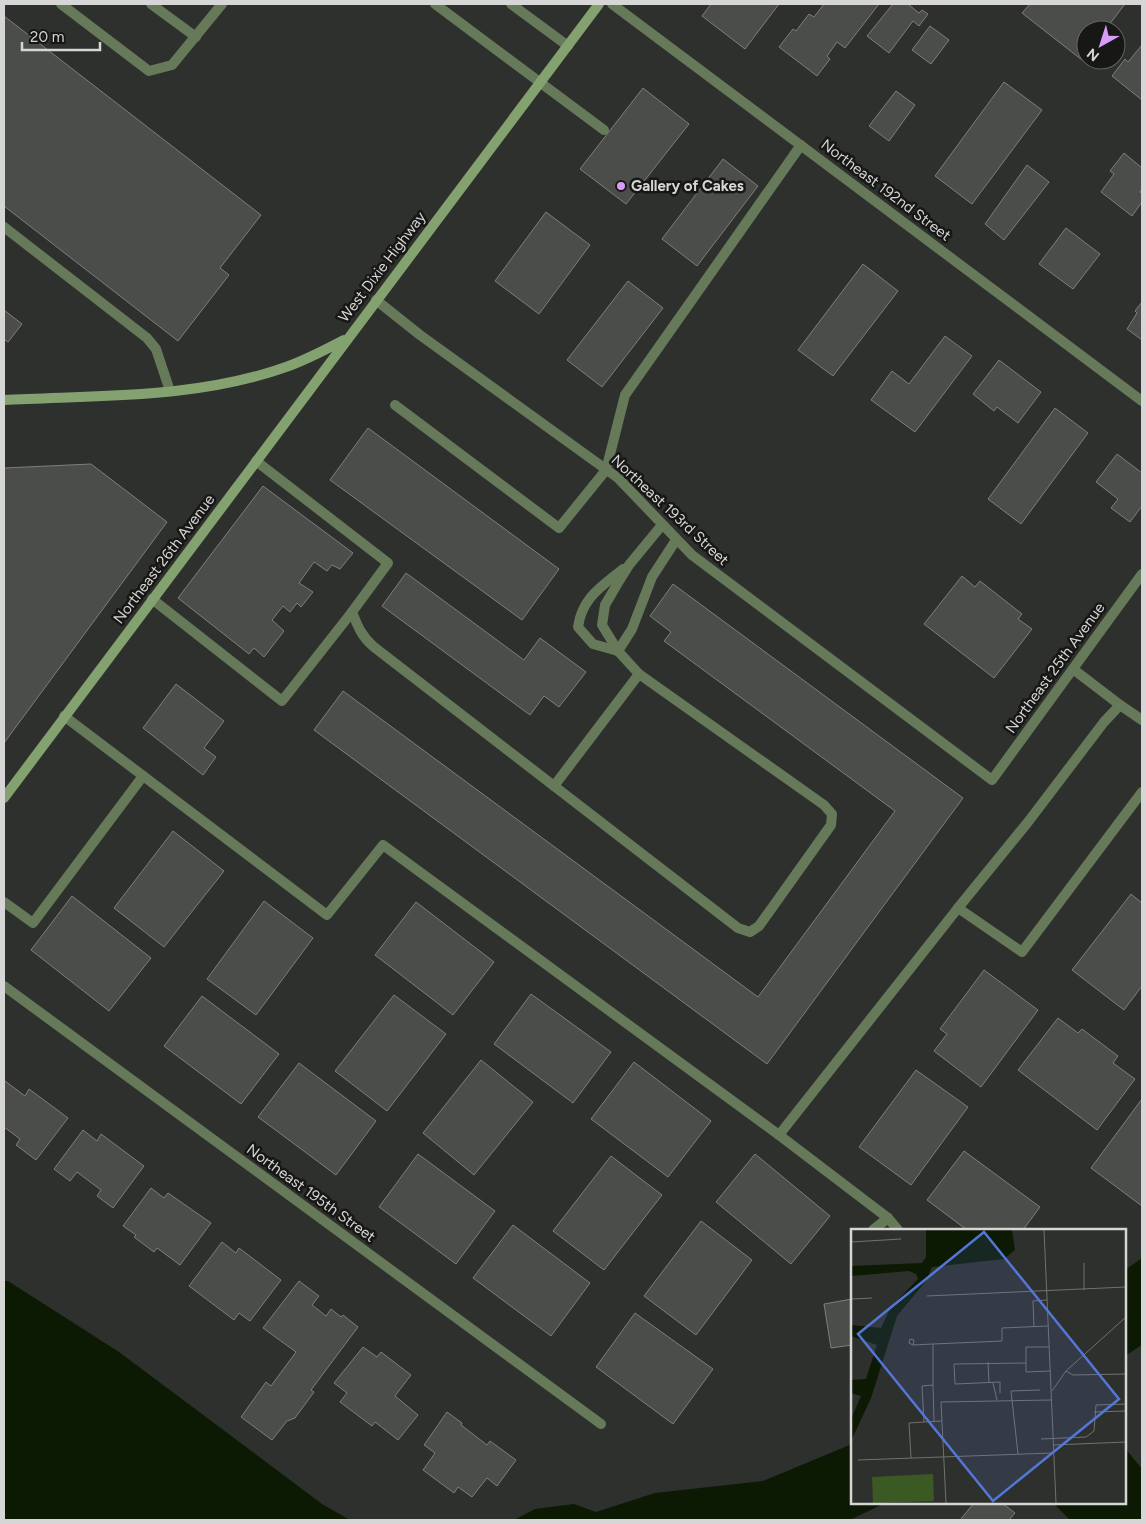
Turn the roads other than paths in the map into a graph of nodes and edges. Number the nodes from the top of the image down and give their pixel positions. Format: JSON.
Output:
{"nodes":[{"id":1,"x":61,"y":4,"type":"edge"},
{"id":2,"x":152,"y":4,"type":"edge"},
{"id":3,"x":222,"y":4,"type":"edge"},
{"id":4,"x":435,"y":4,"type":"edge"},
{"id":5,"x":511,"y":4,"type":"edge"},
{"id":6,"x":599,"y":4,"type":"edge"},
{"id":7,"x":612,"y":4,"type":"edge"},
{"id":8,"x":196,"y":37,"type":"junction"},
{"id":9,"x":568,"y":46,"type":"junction"},
{"id":10,"x":542,"y":82,"type":"junction"},
{"id":11,"x":604,"y":130,"type":"dead end"},
{"id":12,"x":801,"y":146,"type":"junction"},
{"id":13,"x":4,"y":227,"type":"edge"},
{"id":14,"x":376,"y":300,"type":"junction"},
{"id":15,"x":347,"y":338,"type":"junction"},
{"id":16,"x":170,"y":391,"type":"junction"},
{"id":17,"x":4,"y":400,"type":"edge"},
{"id":18,"x":1142,"y":401,"type":"edge"},
{"id":19,"x":395,"y":405,"type":"dead end"},
{"id":20,"x":256,"y":461,"type":"junction"},
{"id":21,"x":606,"y":470,"type":"junction"},
{"id":22,"x":662,"y":525,"type":"junction"},
{"id":23,"x":676,"y":540,"type":"junction"},
{"id":24,"x":629,"y":564,"type":"junction"},
{"id":25,"x":1142,"y":574,"type":"edge"},
{"id":26,"x":152,"y":599,"type":"junction"},
{"id":27,"x":352,"y":612,"type":"junction"},
{"id":28,"x":618,"y":651,"type":"junction"},
{"id":29,"x":1073,"y":669,"type":"junction"},
{"id":30,"x":639,"y":674,"type":"junction"},
{"id":31,"x":1120,"y":705,"type":"junction"},
{"id":32,"x":64,"y":716,"type":"junction"},
{"id":33,"x":1142,"y":720,"type":"edge"},
{"id":34,"x":143,"y":776,"type":"junction"},
{"id":35,"x":992,"y":780,"type":"joint"},
{"id":36,"x":554,"y":786,"type":"junction"},
{"id":37,"x":1142,"y":792,"type":"edge"},
{"id":38,"x":4,"y":798,"type":"edge"},
{"id":39,"x":4,"y":902,"type":"edge"},
{"id":40,"x":958,"y":908,"type":"junction"},
{"id":41,"x":4,"y":986,"type":"edge"},
{"id":42,"x":779,"y":1135,"type":"junction"},
{"id":43,"x":888,"y":1218,"type":"junction"},
{"id":44,"x":874,"y":1229,"type":"edge"},
{"id":45,"x":897,"y":1229,"type":"edge"},
{"id":46,"x":601,"y":1424,"type":"dead end"}],
"edges":[{"from":1,"to":8,"type":"street"},
{"from":2,"to":8,"type":"street"},
{"from":3,"to":8,"type":"street"},
{"from":4,"to":10,"type":"street"},
{"from":5,"to":9,"type":"street"},
{"from":6,"to":9,"type":"street","name":"West Dixie Highway"},
{"from":7,"to":12,"type":"street","name":"Northeast 192nd Street"},
{"from":9,"to":10,"type":"street","name":"West Dixie Highway"},
{"from":10,"to":11,"type":"street"},
{"from":10,"to":14,"type":"street","name":"West Dixie Highway"},
{"from":12,"to":18,"type":"street","name":"Northeast 192nd Street"},
{"from":12,"to":21,"type":"street"},
{"from":13,"to":16,"type":"street"},
{"from":14,"to":15,"type":"street","name":"West Dixie Highway"},
{"from":14,"to":21,"type":"street","name":"Northeast 193rd Street"},
{"from":15,"to":16,"type":"street","name":"West Dixie Highway"},
{"from":15,"to":20,"type":"street","name":"Northeast 26th Avenue"},
{"from":16,"to":17,"type":"street","name":"West Dixie Highway"},
{"from":19,"to":21,"type":"street"},
{"from":20,"to":26,"type":"street","name":"Northeast 26th Avenue"},
{"from":20,"to":27,"type":"street"},
{"from":21,"to":22,"type":"street","name":"Northeast 193rd Street"},
{"from":22,"to":23,"type":"street","name":"Northeast 193rd Street"},
{"from":22,"to":24,"type":"street"},
{"from":23,"to":28,"type":"street"},
{"from":23,"to":35,"type":"street","name":"Northeast 193rd Street"},
{"from":24,"to":28,"type":"street"},
{"from":24,"to":28,"type":"street"},
{"from":25,"to":29,"type":"street","name":"Northeast 25th Avenue"},
{"from":26,"to":27,"type":"street"},
{"from":26,"to":32,"type":"street","name":"Northeast 26th Avenue"},
{"from":27,"to":36,"type":"street"},
{"from":28,"to":30,"type":"street"},
{"from":29,"to":31,"type":"street"},
{"from":29,"to":35,"type":"street","name":"Northeast 25th Avenue"},
{"from":30,"to":36,"type":"street"},
{"from":30,"to":36,"type":"street"},
{"from":31,"to":33,"type":"street"},
{"from":31,"to":40,"type":"street"},
{"from":32,"to":34,"type":"street"},
{"from":32,"to":38,"type":"street","name":"Northeast 26th Avenue"},
{"from":34,"to":39,"type":"street"},
{"from":34,"to":42,"type":"street"},
{"from":37,"to":40,"type":"street"},
{"from":40,"to":42,"type":"street"},
{"from":41,"to":46,"type":"street","name":"Northeast 195th Street"},
{"from":42,"to":43,"type":"street"},
{"from":43,"to":44,"type":"street"},
{"from":43,"to":45,"type":"street"}]}
